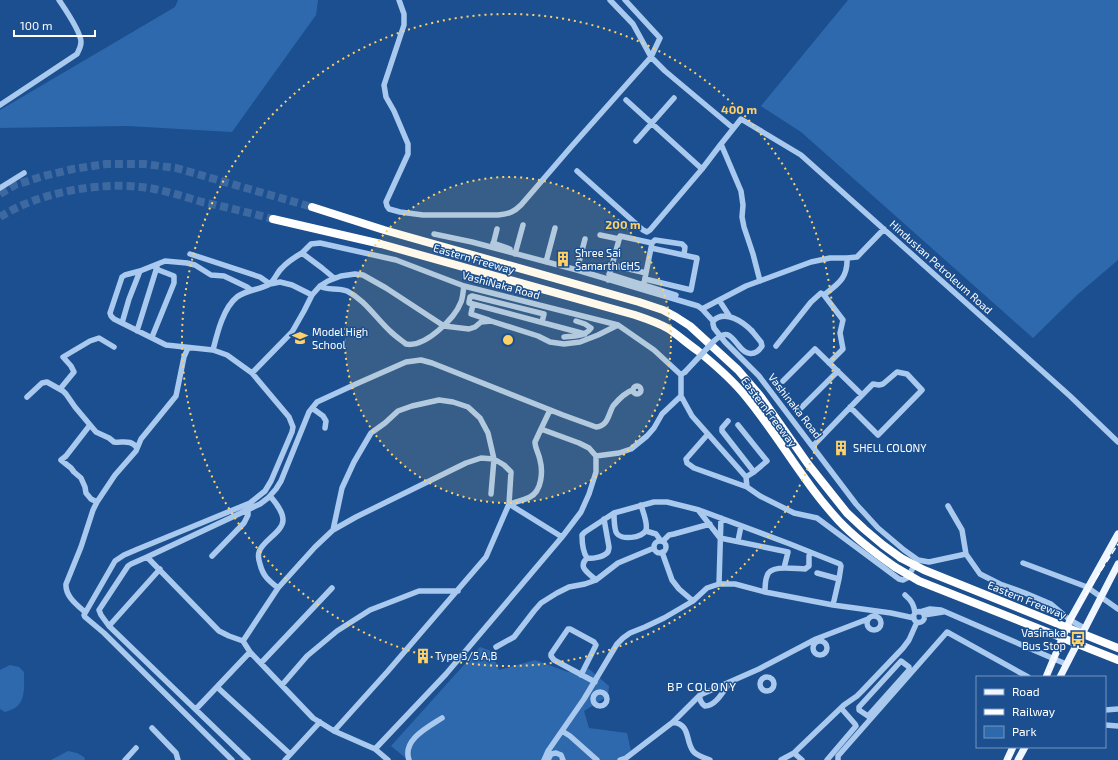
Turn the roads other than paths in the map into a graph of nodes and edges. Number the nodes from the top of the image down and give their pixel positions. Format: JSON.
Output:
{"nodes":[{"id":1,"x":59,"y":0,"type":"edge"},
{"id":2,"x":399,"y":0,"type":"edge"},
{"id":3,"x":610,"y":0,"type":"edge"},
{"id":4,"x":625,"y":0,"type":"edge"},
{"id":5,"x":651,"y":57,"type":"junction"},
{"id":6,"x":674,"y":98,"type":"dead end"},
{"id":7,"x":626,"y":100,"type":"dead end"},
{"id":8,"x":0,"y":105,"type":"edge"},
{"id":9,"x":651,"y":124,"type":"junction"},
{"id":10,"x":733,"y":128,"type":"junction"},
{"id":11,"x":636,"y":141,"type":"dead end"},
{"id":12,"x":721,"y":144,"type":"junction"},
{"id":13,"x":702,"y":169,"type":"junction"},
{"id":14,"x":577,"y":171,"type":"dead end"},
{"id":15,"x":24,"y":173,"type":"dead end"},
{"id":16,"x":0,"y":188,"type":"edge"},
{"id":17,"x":312,"y":207,"type":"tunnel mouth"},
{"id":18,"x":273,"y":219,"type":"tunnel mouth"},
{"id":19,"x":523,"y":225,"type":"dead end"},
{"id":20,"x":497,"y":228,"type":"dead end"},
{"id":21,"x":555,"y":228,"type":"dead end"},
{"id":22,"x":884,"y":229,"type":"junction"},
{"id":23,"x":434,"y":234,"type":"dead end"},
{"id":24,"x":600,"y":235,"type":"dead end"},
{"id":25,"x":585,"y":239,"type":"dead end"},
{"id":26,"x":619,"y":240,"type":"junction"},
{"id":27,"x":652,"y":245,"type":"junction"},
{"id":28,"x":493,"y":246,"type":"junction"},
{"id":29,"x":515,"y":252,"type":"junction"},
{"id":30,"x":302,"y":253,"type":"junction"},
{"id":31,"x":190,"y":254,"type":"dead end"},
{"id":32,"x":684,"y":255,"type":"junction"},
{"id":33,"x":848,"y":258,"type":"junction"},
{"id":34,"x":546,"y":262,"type":"junction"},
{"id":35,"x":158,"y":263,"type":"junction"},
{"id":36,"x":612,"y":265,"type":"junction"},
{"id":37,"x":156,"y":269,"type":"junction"},
{"id":38,"x":577,"y":270,"type":"junction"},
{"id":39,"x":140,"y":271,"type":"junction"},
{"id":40,"x":646,"y":273,"type":"junction"},
{"id":41,"x":608,"y":277,"type":"junction"},
{"id":42,"x":334,"y":278,"type":"junction"},
{"id":43,"x":760,"y":281,"type":"junction"},
{"id":44,"x":644,"y":282,"type":"junction"},
{"id":45,"x":270,"y":284,"type":"junction"},
{"id":46,"x":320,"y":286,"type":"junction"},
{"id":47,"x":464,"y":286,"type":"junction"},
{"id":48,"x":251,"y":290,"type":"junction"},
{"id":49,"x":496,"y":294,"type":"junction"},
{"id":50,"x":312,"y":295,"type":"junction"},
{"id":51,"x":676,"y":295,"type":"dead end"},
{"id":52,"x":824,"y":295,"type":"junction"},
{"id":53,"x":462,"y":298,"type":"junction"},
{"id":54,"x":719,"y":300,"type":"junction"},
{"id":55,"x":495,"y":302,"type":"junction"},
{"id":56,"x":471,"y":303,"type":"junction"},
{"id":57,"x":544,"y":306,"type":"junction"},
{"id":58,"x":702,"y":309,"type":"junction"},
{"id":59,"x":502,"y":312,"type":"junction"},
{"id":60,"x":542,"y":314,"type":"junction"},
{"id":61,"x":583,"y":316,"type":"junction"},
{"id":62,"x":730,"y":317,"type":"junction"},
{"id":63,"x":713,"y":321,"type":"junction"},
{"id":64,"x":499,"y":322,"type":"junction"},
{"id":65,"x":542,"y":322,"type":"junction"},
{"id":66,"x":122,"y":323,"type":"junction"},
{"id":67,"x":506,"y":325,"type":"dead end"},
{"id":68,"x":444,"y":326,"type":"junction"},
{"id":69,"x":618,"y":326,"type":"junction"},
{"id":70,"x":137,"y":331,"type":"junction"},
{"id":71,"x":585,"y":334,"type":"junction"},
{"id":72,"x":152,"y":337,"type":"junction"},
{"id":73,"x":564,"y":337,"type":"dead end"},
{"id":74,"x":776,"y":346,"type":"dead end"},
{"id":75,"x":114,"y":347,"type":"dead end"},
{"id":76,"x":188,"y":348,"type":"junction"},
{"id":77,"x":213,"y":350,"type":"junction"},
{"id":78,"x":829,"y":363,"type":"junction"},
{"id":79,"x":838,"y":371,"type":"junction"},
{"id":80,"x":252,"y":373,"type":"junction"},
{"id":81,"x":683,"y":373,"type":"junction"},
{"id":82,"x":783,"y":381,"type":"dead end"},
{"id":83,"x":60,"y":389,"type":"junction"},
{"id":84,"x":633,"y":390,"type":"dead end"},
{"id":85,"x":862,"y":395,"type":"junction"},
{"id":86,"x":27,"y":396,"type":"dead end"},
{"id":87,"x":681,"y":396,"type":"junction"},
{"id":88,"x":850,"y":407,"type":"junction"},
{"id":89,"x":312,"y":408,"type":"junction"},
{"id":90,"x":801,"y":408,"type":"dead end"},
{"id":91,"x":550,"y":410,"type":"junction"},
{"id":92,"x":728,"y":421,"type":"dead end"},
{"id":93,"x":90,"y":425,"type":"junction"},
{"id":94,"x":738,"y":425,"type":"dead end"},
{"id":95,"x":325,"y":428,"type":"dead end"},
{"id":96,"x":541,"y":429,"type":"junction"},
{"id":97,"x":708,"y":434,"type":"junction"},
{"id":98,"x":1118,"y":442,"type":"edge"},
{"id":99,"x":813,"y":446,"type":"junction"},
{"id":100,"x":137,"y":448,"type":"junction"},
{"id":101,"x":596,"y":456,"type":"junction"},
{"id":102,"x":494,"y":459,"type":"junction"},
{"id":103,"x":754,"y":472,"type":"junction"},
{"id":104,"x":746,"y":477,"type":"junction"},
{"id":105,"x":747,"y":487,"type":"junction"},
{"id":106,"x":491,"y":494,"type":"dead end"},
{"id":107,"x":270,"y":496,"type":"junction"},
{"id":108,"x":97,"y":502,"type":"junction"},
{"id":109,"x":509,"y":504,"type":"junction"},
{"id":110,"x":641,"y":505,"type":"junction"},
{"id":111,"x":948,"y":506,"type":"dead end"},
{"id":112,"x":248,"y":510,"type":"junction"},
{"id":113,"x":699,"y":510,"type":"junction"},
{"id":114,"x":614,"y":513,"type":"junction"},
{"id":115,"x":721,"y":518,"type":"junction"},
{"id":116,"x":604,"y":519,"type":"junction"},
{"id":117,"x":710,"y":524,"type":"junction"},
{"id":118,"x":740,"y":526,"type":"junction"},
{"id":119,"x":333,"y":530,"type":"junction"},
{"id":120,"x":646,"y":531,"type":"junction"},
{"id":121,"x":1118,"y":534,"type":"edge"},
{"id":122,"x":562,"y":537,"type":"junction"},
{"id":123,"x":720,"y":538,"type":"junction"},
{"id":124,"x":662,"y":541,"type":"junction"},
{"id":125,"x":738,"y":542,"type":"junction"},
{"id":126,"x":790,"y":544,"type":"junction"},
{"id":127,"x":654,"y":548,"type":"junction"},
{"id":128,"x":662,"y":552,"type":"junction"},
{"id":129,"x":788,"y":552,"type":"junction"},
{"id":130,"x":966,"y":554,"type":"junction"},
{"id":131,"x":212,"y":556,"type":"dead end"},
{"id":132,"x":809,"y":556,"type":"dead end"},
{"id":133,"x":147,"y":557,"type":"junction"},
{"id":134,"x":587,"y":558,"type":"junction"},
{"id":135,"x":918,"y":560,"type":"junction"},
{"id":136,"x":1023,"y":563,"type":"dead end"},
{"id":137,"x":1118,"y":564,"type":"edge"},
{"id":138,"x":784,"y":568,"type":"junction"},
{"id":139,"x":160,"y":569,"type":"junction"},
{"id":140,"x":817,"y":573,"type":"dead end"},
{"id":141,"x":839,"y":579,"type":"junction"},
{"id":142,"x":596,"y":580,"type":"junction"},
{"id":143,"x":719,"y":584,"type":"junction"},
{"id":144,"x":1087,"y":587,"type":"junction"},
{"id":145,"x":278,"y":588,"type":"junction"},
{"id":146,"x":332,"y":588,"type":"dead end"},
{"id":147,"x":458,"y":591,"type":"junction"},
{"id":148,"x":765,"y":592,"type":"junction"},
{"id":149,"x":905,"y":595,"type":"dead end"},
{"id":150,"x":1101,"y":597,"type":"junction"},
{"id":151,"x":693,"y":601,"type":"junction"},
{"id":152,"x":833,"y":605,"type":"junction"},
{"id":153,"x":1118,"y":609,"type":"edge"},
{"id":154,"x":85,"y":612,"type":"junction"},
{"id":155,"x":891,"y":612,"type":"junction"},
{"id":156,"x":876,"y":616,"type":"junction"},
{"id":157,"x":918,"y":616,"type":"junction"},
{"id":158,"x":868,"y":619,"type":"junction"},
{"id":159,"x":1070,"y":620,"type":"junction"},
{"id":160,"x":109,"y":626,"type":"junction"},
{"id":161,"x":1084,"y":628,"type":"junction"},
{"id":162,"x":243,"y":641,"type":"junction"},
{"id":163,"x":496,"y":647,"type":"dead end"},
{"id":164,"x":1118,"y":648,"type":"edge"},
{"id":165,"x":250,"y":652,"type":"junction"},
{"id":166,"x":1054,"y":659,"type":"junction"},
{"id":167,"x":1118,"y":660,"type":"edge"},
{"id":168,"x":261,"y":663,"type":"junction"},
{"id":169,"x":1066,"y":664,"type":"junction"},
{"id":170,"x":759,"y":668,"type":"junction"},
{"id":171,"x":581,"y":675,"type":"junction"},
{"id":172,"x":1026,"y":676,"type":"edge"},
{"id":173,"x":1048,"y":676,"type":"edge"},
{"id":174,"x":1060,"y":676,"type":"edge"},
{"id":175,"x":764,"y":677,"type":"dead end"},
{"id":176,"x":874,"y":679,"type":"junction"},
{"id":177,"x":731,"y":681,"type":"junction"},
{"id":178,"x":594,"y":684,"type":"junction"},
{"id":179,"x":880,"y":684,"type":"junction"},
{"id":180,"x":282,"y":685,"type":"junction"},
{"id":181,"x":217,"y":687,"type":"junction"},
{"id":182,"x":862,"y":691,"type":"junction"},
{"id":183,"x":600,"y":692,"type":"junction"},
{"id":184,"x":700,"y":695,"type":"junction"},
{"id":185,"x":869,"y":696,"type":"junction"},
{"id":186,"x":584,"y":699,"type":"junction"},
{"id":187,"x":593,"y":701,"type":"junction"},
{"id":188,"x":841,"y":708,"type":"junction"},
{"id":189,"x":196,"y":709,"type":"junction"},
{"id":190,"x":1118,"y":709,"type":"edge"},
{"id":191,"x":1106,"y":710,"type":"edge"},
{"id":192,"x":442,"y":718,"type":"dead end"},
{"id":193,"x":320,"y":722,"type":"junction"},
{"id":194,"x":673,"y":722,"type":"junction"},
{"id":195,"x":1106,"y":725,"type":"edge"},
{"id":196,"x":1118,"y":726,"type":"edge"},
{"id":197,"x":152,"y":728,"type":"dead end"},
{"id":198,"x":334,"y":731,"type":"junction"},
{"id":199,"x":562,"y":731,"type":"junction"},
{"id":200,"x":136,"y":748,"type":"dead end"},
{"id":201,"x":1012,"y":748,"type":"edge"},
{"id":202,"x":1024,"y":748,"type":"edge"},
{"id":203,"x":375,"y":749,"type":"junction"},
{"id":204,"x":794,"y":753,"type":"junction"},
{"id":205,"x":290,"y":754,"type":"junction"},
{"id":206,"x":547,"y":759,"type":"edge"},
{"id":207,"x":125,"y":760,"type":"edge"},
{"id":208,"x":178,"y":760,"type":"edge"},
{"id":209,"x":232,"y":760,"type":"edge"},
{"id":210,"x":248,"y":760,"type":"edge"},
{"id":211,"x":285,"y":760,"type":"edge"},
{"id":212,"x":388,"y":760,"type":"edge"},
{"id":213,"x":409,"y":760,"type":"edge"},
{"id":214,"x":563,"y":760,"type":"edge"},
{"id":215,"x":597,"y":760,"type":"edge"},
{"id":216,"x":620,"y":760,"type":"edge"},
{"id":217,"x":710,"y":760,"type":"edge"},
{"id":218,"x":781,"y":760,"type":"edge"},
{"id":219,"x":802,"y":760,"type":"edge"},
{"id":220,"x":827,"y":760,"type":"edge"},
{"id":221,"x":838,"y":760,"type":"edge"},
{"id":222,"x":1006,"y":760,"type":"edge"},
{"id":223,"x":1018,"y":760,"type":"edge"}],
"edges":[{"from":1,"to":8,"type":"street"},
{"from":2,"to":5,"type":"street"},
{"from":3,"to":5,"type":"street"},
{"from":4,"to":5,"type":"street"},
{"from":5,"to":10,"type":"street"},
{"from":6,"to":9,"type":"street"},
{"from":7,"to":9,"type":"street"},
{"from":9,"to":11,"type":"street"},
{"from":9,"to":13,"type":"street"},
{"from":10,"to":12,"type":"street"},
{"from":10,"to":22,"type":"street","name":"Hindustan Petroleum Road"},
{"from":12,"to":13,"type":"street"},
{"from":12,"to":43,"type":"street"},
{"from":13,"to":14,"type":"street"},
{"from":15,"to":16,"type":"street"},
{"from":17,"to":164,"type":"highway","name":"Eastern Freeway","bridge":true},
{"from":18,"to":167,"type":"highway","name":"Eastern Freeway","bridge":true},
{"from":19,"to":29,"type":"street"},
{"from":20,"to":28,"type":"street"},
{"from":21,"to":34,"type":"street"},
{"from":22,"to":33,"type":"street"},
{"from":22,"to":98,"type":"street","name":"Hindustan Petroleum Road"},
{"from":23,"to":28,"type":"street"},
{"from":24,"to":26,"type":"street"},
{"from":25,"to":38,"type":"street"},
{"from":26,"to":27,"type":"street"},
{"from":26,"to":36,"type":"street"},
{"from":27,"to":32,"type":"street"},
{"from":27,"to":32,"type":"street"},
{"from":27,"to":40,"type":"street"},
{"from":28,"to":29,"type":"street"},
{"from":29,"to":34,"type":"street"},
{"from":30,"to":42,"type":"street"},
{"from":30,"to":45,"type":"street","name":"VashiNaka Road"},
{"from":30,"to":47,"type":"street","name":"VashiNaka Road"},
{"from":31,"to":45,"type":"street"},
{"from":32,"to":44,"type":"street"},
{"from":33,"to":43,"type":"street"},
{"from":33,"to":52,"type":"street"},
{"from":34,"to":38,"type":"street"},
{"from":35,"to":37,"type":"street"},
{"from":35,"to":39,"type":"street"},
{"from":35,"to":48,"type":"street"},
{"from":36,"to":40,"type":"street"},
{"from":36,"to":41,"type":"street"},
{"from":37,"to":70,"type":"street"},
{"from":37,"to":72,"type":"street"},
{"from":38,"to":41,"type":"street"},
{"from":39,"to":66,"type":"street"},
{"from":39,"to":66,"type":"street"},
{"from":40,"to":44,"type":"street"},
{"from":41,"to":44,"type":"street"},
{"from":41,"to":58,"type":"street"},
{"from":42,"to":46,"type":"street"},
{"from":42,"to":68,"type":"street"},
{"from":43,"to":54,"type":"street"},
{"from":44,"to":51,"type":"street"},
{"from":45,"to":48,"type":"street"},
{"from":45,"to":50,"type":"street"},
{"from":46,"to":50,"type":"street"},
{"from":46,"to":68,"type":"street"},
{"from":47,"to":49,"type":"street","name":"VashiNaka Road"},
{"from":47,"to":53,"type":"street"},
{"from":48,"to":77,"type":"street"},
{"from":49,"to":55,"type":"street"},
{"from":49,"to":57,"type":"street","name":"VashiNaka Road"},
{"from":50,"to":80,"type":"street"},
{"from":52,"to":74,"type":"street"},
{"from":52,"to":78,"type":"street"},
{"from":53,"to":56,"type":"street"},
{"from":53,"to":68,"type":"street"},
{"from":54,"to":58,"type":"street"},
{"from":54,"to":62,"type":"street"},
{"from":55,"to":56,"type":"street"},
{"from":55,"to":60,"type":"street"},
{"from":56,"to":59,"type":"street"},
{"from":56,"to":64,"type":"street"},
{"from":57,"to":60,"type":"street"},
{"from":57,"to":61,"type":"street","name":"VashiNaka Road"},
{"from":58,"to":63,"type":"street","name":"Vashinaka Road"},
{"from":59,"to":64,"type":"street"},
{"from":59,"to":65,"type":"street"},
{"from":60,"to":65,"type":"street"},
{"from":61,"to":69,"type":"street","name":"VashiNaka Road"},
{"from":61,"to":71,"type":"street"},
{"from":62,"to":63,"type":"street"},
{"from":62,"to":81,"type":"street","bridge":true},
{"from":63,"to":99,"type":"street","name":"Vashinaka Road"},
{"from":64,"to":67,"type":"street"},
{"from":65,"to":71,"type":"street"},
{"from":66,"to":70,"type":"street"},
{"from":68,"to":69,"type":"street"},
{"from":69,"to":81,"type":"street","name":"VashiNaka Road"},
{"from":70,"to":72,"type":"street"},
{"from":71,"to":73,"type":"street"},
{"from":72,"to":76,"type":"street"},
{"from":75,"to":83,"type":"street"},
{"from":76,"to":77,"type":"street"},
{"from":76,"to":100,"type":"street"},
{"from":77,"to":80,"type":"street"},
{"from":78,"to":79,"type":"street"},
{"from":78,"to":82,"type":"street"},
{"from":79,"to":85,"type":"street"},
{"from":79,"to":90,"type":"street"},
{"from":80,"to":154,"type":"street"},
{"from":81,"to":87,"type":"street"},
{"from":83,"to":86,"type":"street"},
{"from":83,"to":93,"type":"street"},
{"from":84,"to":91,"type":"street"},
{"from":85,"to":88,"type":"street"},
{"from":85,"to":88,"type":"street"},
{"from":87,"to":97,"type":"street"},
{"from":87,"to":101,"type":"street"},
{"from":88,"to":99,"type":"street"},
{"from":89,"to":91,"type":"street"},
{"from":89,"to":95,"type":"street"},
{"from":89,"to":107,"type":"street"},
{"from":91,"to":96,"type":"street"},
{"from":92,"to":103,"type":"street"},
{"from":93,"to":100,"type":"street"},
{"from":93,"to":108,"type":"street"},
{"from":94,"to":103,"type":"street"},
{"from":96,"to":101,"type":"street"},
{"from":96,"to":109,"type":"street"},
{"from":97,"to":104,"type":"street"},
{"from":97,"to":105,"type":"street"},
{"from":99,"to":135,"type":"street","name":"Vashinaka Road"},
{"from":100,"to":108,"type":"street"},
{"from":101,"to":122,"type":"street"},
{"from":102,"to":106,"type":"street"},
{"from":102,"to":109,"type":"street"},
{"from":102,"to":119,"type":"street"},
{"from":102,"to":119,"type":"street"},
{"from":103,"to":104,"type":"street"},
{"from":104,"to":105,"type":"street"},
{"from":105,"to":135,"type":"street"},
{"from":107,"to":112,"type":"street"},
{"from":107,"to":145,"type":"street"},
{"from":108,"to":154,"type":"street"},
{"from":109,"to":122,"type":"street"},
{"from":109,"to":147,"type":"street"},
{"from":110,"to":113,"type":"street"},
{"from":110,"to":114,"type":"street"},
{"from":110,"to":120,"type":"street"},
{"from":111,"to":130,"type":"street"},
{"from":112,"to":131,"type":"street"},
{"from":112,"to":133,"type":"street"},
{"from":113,"to":115,"type":"street"},
{"from":113,"to":117,"type":"street"},
{"from":114,"to":116,"type":"street"},
{"from":114,"to":120,"type":"street"},
{"from":115,"to":118,"type":"street"},
{"from":115,"to":123,"type":"street"},
{"from":116,"to":134,"type":"street"},
{"from":116,"to":134,"type":"street"},
{"from":117,"to":123,"type":"street"},
{"from":117,"to":124,"type":"street"},
{"from":118,"to":125,"type":"street"},
{"from":118,"to":126,"type":"street"},
{"from":119,"to":145,"type":"street"},
{"from":120,"to":124,"type":"street"},
{"from":121,"to":144,"type":"main road"},
{"from":122,"to":203,"type":"street"},
{"from":123,"to":125,"type":"street"},
{"from":123,"to":143,"type":"street"},
{"from":124,"to":127,"type":"street"},
{"from":124,"to":128,"type":"street"},
{"from":125,"to":129,"type":"street"},
{"from":126,"to":129,"type":"street"},
{"from":126,"to":141,"type":"street"},
{"from":127,"to":128,"type":"street"},
{"from":127,"to":142,"type":"street"},
{"from":128,"to":151,"type":"street"},
{"from":129,"to":138,"type":"street"},
{"from":130,"to":135,"type":"street"},
{"from":130,"to":159,"type":"street"},
{"from":132,"to":138,"type":"street"},
{"from":133,"to":139,"type":"street"},
{"from":133,"to":160,"type":"street"},
{"from":134,"to":142,"type":"street"},
{"from":136,"to":144,"type":"street"},
{"from":137,"to":150,"type":"main road"},
{"from":138,"to":148,"type":"street"},
{"from":139,"to":160,"type":"street"},
{"from":139,"to":162,"type":"street"},
{"from":140,"to":141,"type":"street"},
{"from":141,"to":152,"type":"street"},
{"from":142,"to":163,"type":"street"},
{"from":143,"to":148,"type":"street"},
{"from":143,"to":151,"type":"street"},
{"from":144,"to":150,"type":"street"},
{"from":144,"to":159,"type":"main road"},
{"from":145,"to":162,"type":"street"},
{"from":146,"to":168,"type":"street"},
{"from":147,"to":180,"type":"street"},
{"from":147,"to":198,"type":"street"},
{"from":148,"to":152,"type":"street"},
{"from":149,"to":157,"type":"street"},
{"from":150,"to":153,"type":"street"},
{"from":150,"to":161,"type":"main road"},
{"from":151,"to":178,"type":"street"},
{"from":152,"to":155,"type":"street"},
{"from":154,"to":209,"type":"street"},
{"from":155,"to":156,"type":"street"},
{"from":155,"to":157,"type":"street"},
{"from":156,"to":158,"type":"street"},
{"from":156,"to":158,"type":"street"},
{"from":157,"to":166,"type":"street"},
{"from":157,"to":176,"type":"street"},
{"from":158,"to":170,"type":"street"},
{"from":159,"to":161,"type":"street"},
{"from":159,"to":166,"type":"main road"},
{"from":160,"to":189,"type":"street"},
{"from":161,"to":169,"type":"main road"},
{"from":162,"to":165,"type":"street"},
{"from":165,"to":168,"type":"street"},
{"from":165,"to":181,"type":"street"},
{"from":166,"to":169,"type":"street"},
{"from":166,"to":173,"type":"main road"},
{"from":168,"to":180,"type":"street"},
{"from":169,"to":174,"type":"main road"},
{"from":170,"to":175,"type":"street"},
{"from":170,"to":177,"type":"street"},
{"from":171,"to":171,"type":"street"},
{"from":171,"to":178,"type":"street"},
{"from":172,"to":221,"type":"street"},
{"from":176,"to":179,"type":"street"},
{"from":176,"to":182,"type":"street"},
{"from":177,"to":184,"type":"street"},
{"from":177,"to":184,"type":"street"},
{"from":178,"to":183,"type":"street"},
{"from":178,"to":186,"type":"street"},
{"from":179,"to":185,"type":"street"},
{"from":179,"to":185,"type":"street"},
{"from":180,"to":193,"type":"street"},
{"from":181,"to":189,"type":"street"},
{"from":181,"to":205,"type":"street"},
{"from":182,"to":185,"type":"street"},
{"from":182,"to":188,"type":"street"},
{"from":183,"to":187,"type":"street"},
{"from":183,"to":187,"type":"street"},
{"from":184,"to":194,"type":"street"},
{"from":186,"to":187,"type":"street"},
{"from":186,"to":199,"type":"street"},
{"from":188,"to":204,"type":"street"},
{"from":188,"to":220,"type":"street"},
{"from":189,"to":210,"type":"street"},
{"from":190,"to":191,"type":"street"},
{"from":192,"to":213,"type":"street"},
{"from":193,"to":198,"type":"street"},
{"from":193,"to":205,"type":"street"},
{"from":194,"to":216,"type":"street"},
{"from":194,"to":217,"type":"street"},
{"from":195,"to":196,"type":"street"},
{"from":197,"to":208,"type":"street"},
{"from":198,"to":203,"type":"street"},
{"from":199,"to":206,"type":"street"},
{"from":199,"to":215,"type":"street"},
{"from":200,"to":207,"type":"street"},
{"from":201,"to":222,"type":"main road"},
{"from":202,"to":223,"type":"main road"},
{"from":203,"to":212,"type":"street"},
{"from":204,"to":218,"type":"street"},
{"from":204,"to":219,"type":"street"},
{"from":205,"to":211,"type":"street"},
{"from":206,"to":214,"type":"street"}]}
